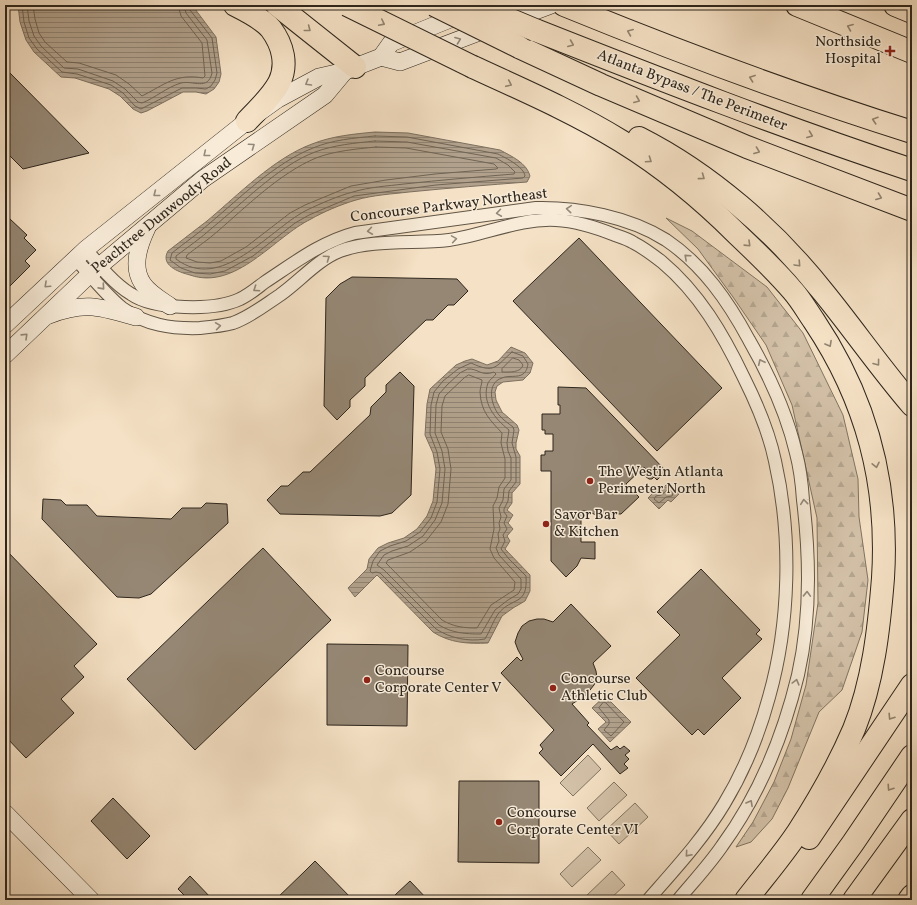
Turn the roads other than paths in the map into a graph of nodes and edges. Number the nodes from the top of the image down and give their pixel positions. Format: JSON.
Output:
{"nodes":[{"id":1,"x":235,"y":5,"type":"edge"},
{"id":2,"x":277,"y":5,"type":"edge"},
{"id":3,"x":347,"y":5,"type":"edge"},
{"id":4,"x":434,"y":5,"type":"edge"},
{"id":5,"x":475,"y":5,"type":"edge"},
{"id":6,"x":486,"y":5,"type":"edge"},
{"id":7,"x":550,"y":5,"type":"edge"},
{"id":8,"x":797,"y":5,"type":"edge"},
{"id":9,"x":836,"y":5,"type":"edge"},
{"id":10,"x":895,"y":5,"type":"edge"},
{"id":11,"x":572,"y":8,"type":"edge"},
{"id":12,"x":912,"y":12,"type":"edge"},
{"id":13,"x":912,"y":38,"type":"edge"},
{"id":14,"x":912,"y":52,"type":"edge"},
{"id":15,"x":381,"y":57,"type":"junction"},
{"id":16,"x":350,"y":69,"type":"junction"},
{"id":17,"x":555,"y":105,"type":"junction"},
{"id":18,"x":247,"y":121,"type":"junction"},
{"id":19,"x":912,"y":132,"type":"edge"},
{"id":20,"x":912,"y":170,"type":"edge"},
{"id":21,"x":912,"y":210,"type":"edge"},
{"id":22,"x":148,"y":226,"type":"junction"},
{"id":23,"x":81,"y":254,"type":"junction"},
{"id":24,"x":95,"y":270,"type":"junction"},
{"id":25,"x":170,"y":306,"type":"junction"},
{"id":26,"x":45,"y":317,"type":"junction"},
{"id":27,"x":136,"y":317,"type":"junction"},
{"id":28,"x":5,"y":325,"type":"edge"},
{"id":29,"x":5,"y":355,"type":"edge"},
{"id":30,"x":912,"y":405,"type":"edge"},
{"id":31,"x":912,"y":685,"type":"edge"},
{"id":32,"x":912,"y":756,"type":"edge"},
{"id":33,"x":5,"y":813,"type":"edge"},
{"id":34,"x":912,"y":820,"type":"edge"},
{"id":35,"x":912,"y":845,"type":"edge"},
{"id":36,"x":912,"y":896,"type":"edge"},
{"id":37,"x":90,"y":900,"type":"edge"},
{"id":38,"x":648,"y":900,"type":"edge"},
{"id":39,"x":678,"y":900,"type":"edge"},
{"id":40,"x":746,"y":900,"type":"edge"},
{"id":41,"x":764,"y":900,"type":"edge"},
{"id":42,"x":812,"y":900,"type":"edge"},
{"id":43,"x":854,"y":900,"type":"edge"},
{"id":44,"x":857,"y":900,"type":"edge"},
{"id":45,"x":909,"y":900,"type":"edge"}],
"edges":[{"from":1,"to":18,"type":"highway"},
{"from":2,"to":16,"type":"highway","one_way":true},
{"from":3,"to":17,"type":"highway","one_way":true,"bridge":true},
{"from":4,"to":21,"type":"highway","one_way":true,"bridge":true},
{"from":5,"to":20,"type":"highway","name":"Atlanta Bypass / The Perimeter","one_way":true,"bridge":true},
{"from":6,"to":15,"type":"main road","name":"Peachtree Dunwoody Road"},
{"from":15,"to":7,"type":"main road","one_way":true},
{"from":14,"to":8,"type":"highway","one_way":true},
{"from":9,"to":13,"type":"highway"},
{"from":10,"to":12,"type":"highway"},
{"from":19,"to":11,"type":"highway","one_way":true},
{"from":15,"to":16,"type":"main road","name":"Peachtree Dunwoody Road"},
{"from":16,"to":18,"type":"main road","name":"Peachtree Dunwoody Road","one_way":true},
{"from":22,"to":16,"type":"main road","name":"Peachtree Dunwoody Road","one_way":true},
{"from":17,"to":30,"type":"highway","one_way":true},
{"from":17,"to":40,"type":"highway","one_way":true},
{"from":18,"to":23,"type":"main road","name":"Peachtree Dunwoody Road","one_way":true},
{"from":22,"to":24,"type":"main road","name":"Peachtree Dunwoody Road"},
{"from":22,"to":25,"type":"main road"},
{"from":23,"to":24,"type":"street","name":"Concourse Parkway Northeast"},
{"from":23,"to":28,"type":"main road","name":"Peachtree Dunwoody Road","one_way":true},
{"from":24,"to":25,"type":"street","name":"Concourse Parkway Northeast"},
{"from":24,"to":26,"type":"main road","name":"Peachtree Dunwoody Road"},
{"from":24,"to":27,"type":"street","name":"Concourse Parkway Northeast","one_way":true},
{"from":39,"to":25,"type":"street","name":"Concourse Parkway Northeast","one_way":true},
{"from":26,"to":27,"type":"main road"},
{"from":29,"to":26,"type":"main road","name":"Peachtree Dunwoody Road","one_way":true},
{"from":27,"to":38,"type":"street","name":"Concourse Parkway Northeast","one_way":true},
{"from":31,"to":41,"type":"highway","one_way":true},
{"from":32,"to":42,"type":"highway","one_way":true},
{"from":33,"to":37,"type":"main road"},
{"from":34,"to":43,"type":"highway"},
{"from":35,"to":44,"type":"highway"},
{"from":36,"to":45,"type":"highway"}]}
